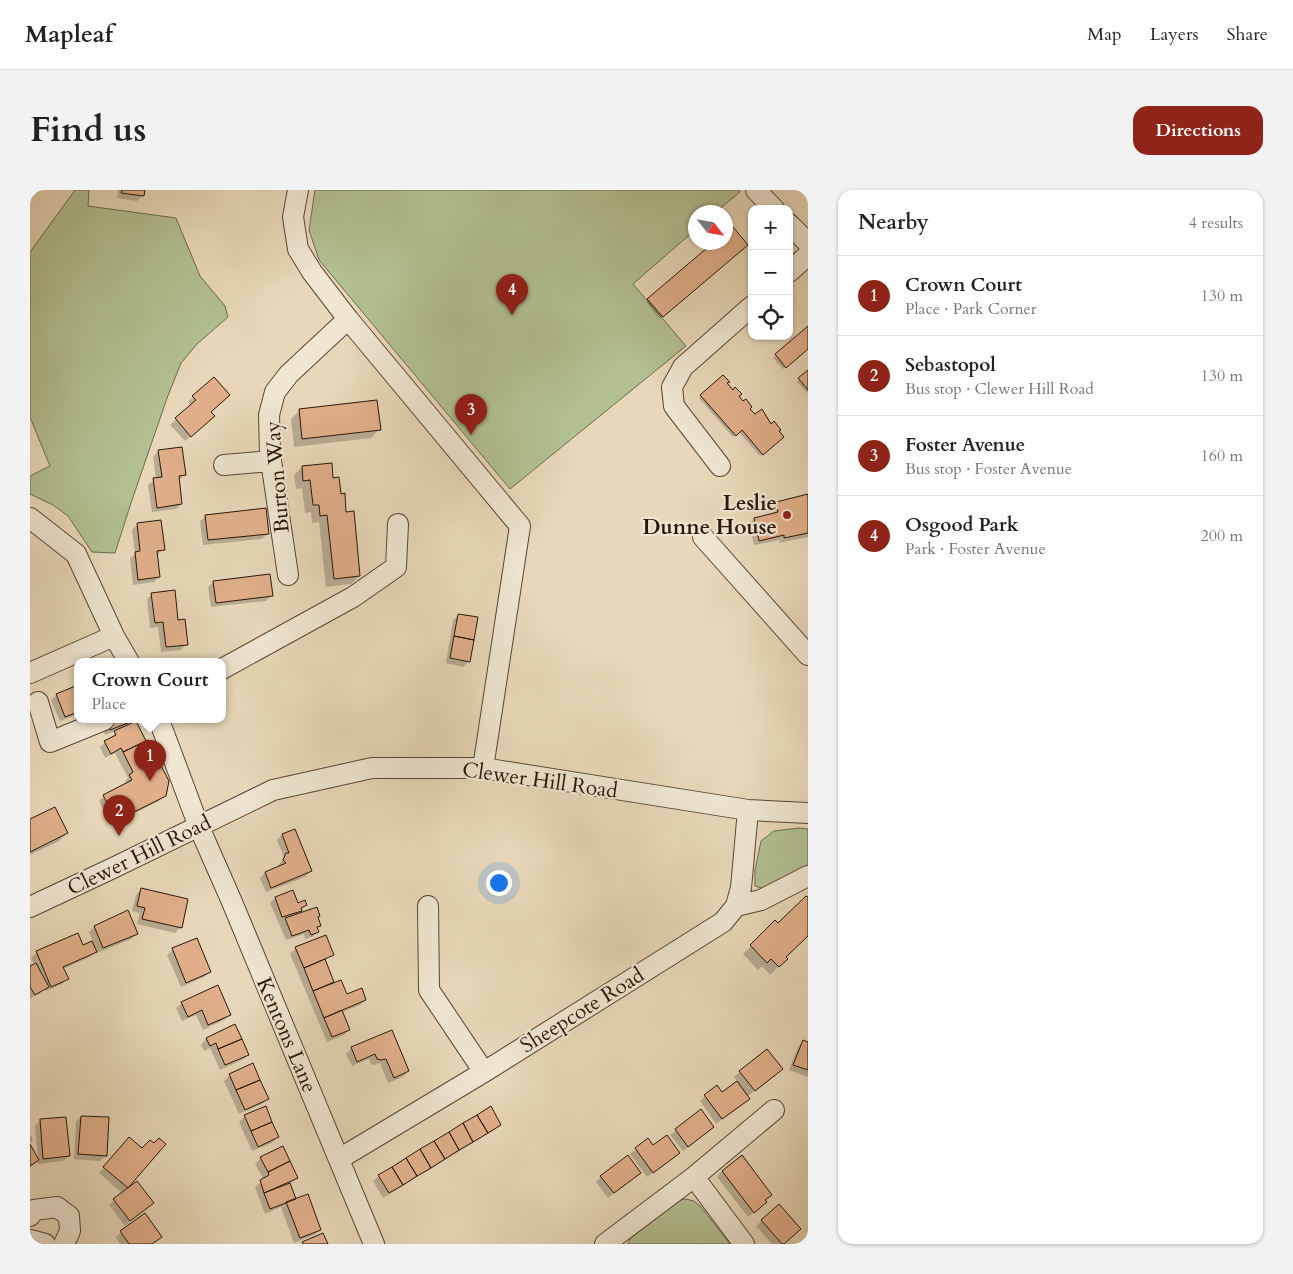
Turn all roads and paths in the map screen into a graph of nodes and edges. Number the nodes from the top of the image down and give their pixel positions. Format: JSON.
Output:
{"nodes":[{"id":1,"x":298,"y":190,"type":"edge"},
{"id":2,"x":756,"y":190,"type":"edge"},
{"id":3,"x":770,"y":205,"type":"edge"},
{"id":4,"x":793,"y":228,"type":"edge"},
{"id":5,"x":808,"y":243,"type":"edge"},
{"id":6,"x":808,"y":255,"type":"edge"},
{"id":7,"x":793,"y":268,"type":"edge"},
{"id":8,"x":748,"y":310,"type":"edge"},
{"id":9,"x":348,"y":319,"type":"junction"},
{"id":10,"x":272,"y":461,"type":"junction"},
{"id":11,"x":224,"y":465,"type":"dead end"},
{"id":12,"x":720,"y":466,"type":"dead end"},
{"id":13,"x":30,"y":518,"type":"edge"},
{"id":14,"x":398,"y":524,"type":"dead end"},
{"id":15,"x":703,"y":537,"type":"dead end"},
{"id":16,"x":288,"y":575,"type":"dead end"},
{"id":17,"x":114,"y":636,"type":"junction"},
{"id":18,"x":808,"y":655,"type":"edge"},
{"id":19,"x":127,"y":658,"type":"edge"},
{"id":20,"x":226,"y":667,"type":"edge"},
{"id":21,"x":30,"y":673,"type":"edge"},
{"id":22,"x":38,"y":702,"type":"dead end"},
{"id":23,"x":97,"y":723,"type":"edge"},
{"id":24,"x":160,"y":723,"type":"edge"},
{"id":25,"x":483,"y":768,"type":"junction"},
{"id":26,"x":748,"y":810,"type":"junction"},
{"id":27,"x":808,"y":813,"type":"edge"},
{"id":28,"x":198,"y":827,"type":"junction"},
{"id":29,"x":808,"y":876,"type":"edge"},
{"id":30,"x":30,"y":906,"type":"edge"},
{"id":31,"x":428,"y":906,"type":"dead end"},
{"id":32,"x":736,"y":906,"type":"junction"},
{"id":33,"x":484,"y":1072,"type":"junction"},
{"id":34,"x":774,"y":1110,"type":"dead end"},
{"id":35,"x":339,"y":1160,"type":"junction"},
{"id":36,"x":694,"y":1177,"type":"junction"},
{"id":37,"x":30,"y":1216,"type":"edge"},
{"id":38,"x":30,"y":1240,"type":"edge"},
{"id":39,"x":45,"y":1244,"type":"edge"},
{"id":40,"x":64,"y":1244,"type":"edge"},
{"id":41,"x":374,"y":1244,"type":"edge"},
{"id":42,"x":605,"y":1244,"type":"edge"},
{"id":43,"x":744,"y":1244,"type":"edge"}],
"edges":[{"from":1,"to":9,"type":"street"},
{"from":2,"to":3,"type":"street"},
{"from":4,"to":5,"type":"street"},
{"from":6,"to":7,"type":"street"},
{"from":8,"to":12,"type":"street"},
{"from":9,"to":10,"type":"street","name":"Burton Way"},
{"from":9,"to":25,"type":"street"},
{"from":10,"to":11,"type":"street"},
{"from":10,"to":16,"type":"street","name":"Burton Way"},
{"from":13,"to":17,"type":"street"},
{"from":14,"to":20,"type":"street"},
{"from":15,"to":18,"type":"street"},
{"from":17,"to":19,"type":"street"},
{"from":17,"to":21,"type":"street"},
{"from":22,"to":23,"type":"street"},
{"from":24,"to":28,"type":"street","name":"Kentons Lane"},
{"from":25,"to":26,"type":"street","name":"Clewer Hill Road"},
{"from":25,"to":28,"type":"street","name":"Clewer Hill Road"},
{"from":26,"to":27,"type":"street","name":"Clewer Hill Road"},
{"from":26,"to":32,"type":"street","name":"Sheepcote Road"},
{"from":28,"to":30,"type":"street","name":"Clewer Hill Road"},
{"from":28,"to":35,"type":"street","name":"Kentons Lane"},
{"from":29,"to":32,"type":"street"},
{"from":31,"to":33,"type":"street"},
{"from":32,"to":33,"type":"street","name":"Sheepcote Road"},
{"from":33,"to":35,"type":"street","name":"Sheepcote Road"},
{"from":34,"to":36,"type":"street"},
{"from":35,"to":41,"type":"street","name":"Kentons Lane"},
{"from":36,"to":42,"type":"street"},
{"from":36,"to":43,"type":"street"},
{"from":37,"to":40,"type":"street"},
{"from":38,"to":39,"type":"street"}]}
